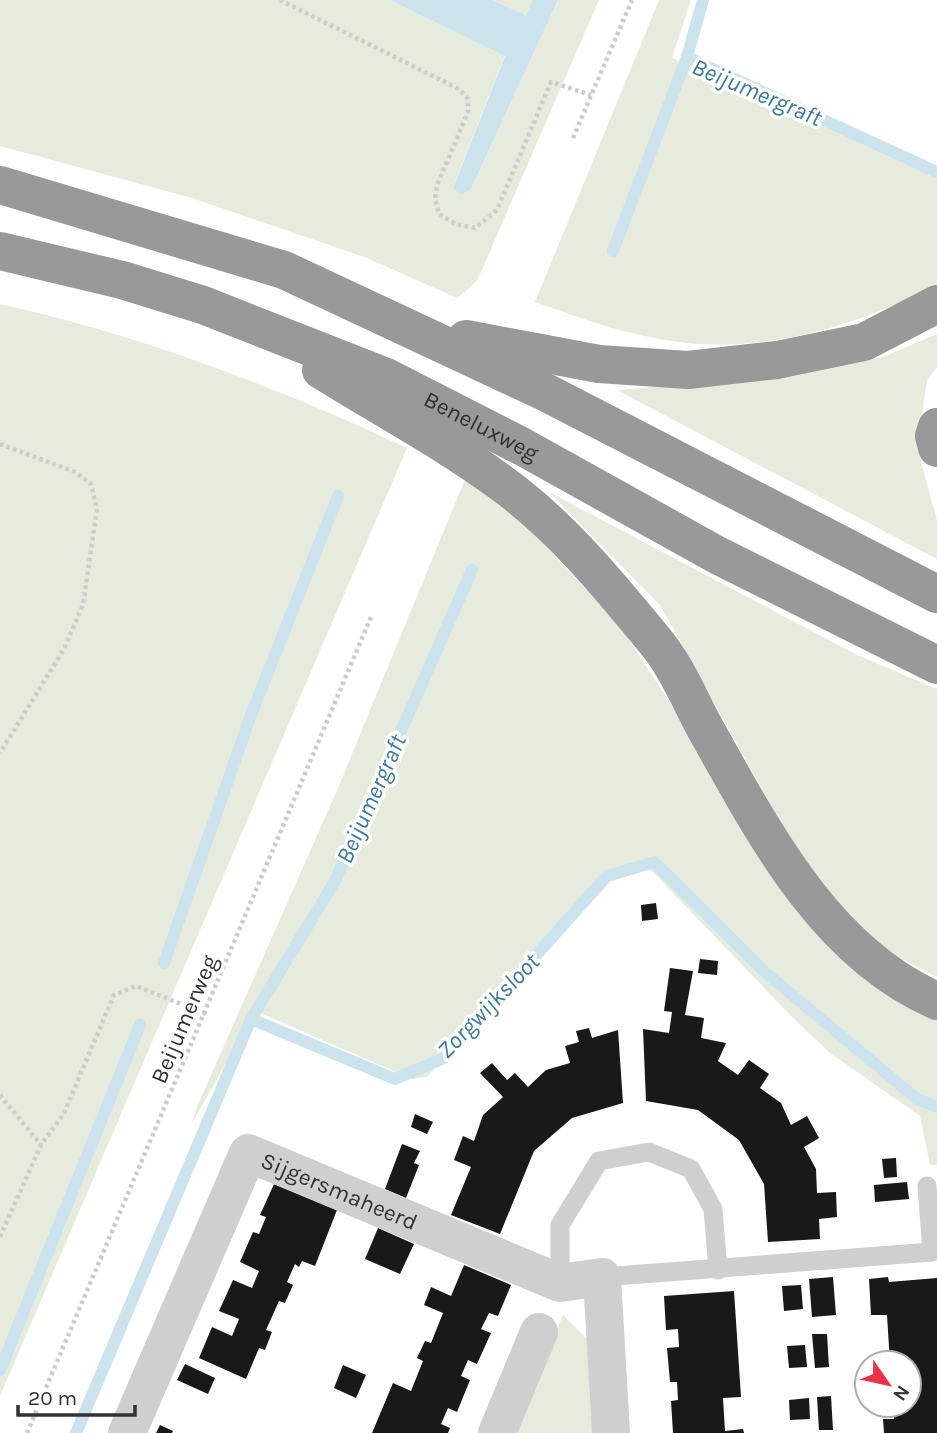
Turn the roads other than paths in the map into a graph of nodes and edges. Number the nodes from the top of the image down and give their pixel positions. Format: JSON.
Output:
{"nodes":[{"id":1,"x":0,"y":186,"type":"edge"},
{"id":2,"x":0,"y":251,"type":"edge"},
{"id":3,"x":937,"y":304,"type":"edge"},
{"id":4,"x":242,"y":320,"type":"junction"},
{"id":5,"x":419,"y":331,"type":"junction"},
{"id":6,"x":937,"y":427,"type":"edge"},
{"id":7,"x":937,"y":447,"type":"edge"},
{"id":8,"x":937,"y":594,"type":"edge"},
{"id":9,"x":937,"y":665,"type":"edge"},
{"id":10,"x":937,"y":1001,"type":"edge"},
{"id":11,"x":927,"y":1186,"type":"dead end"},
{"id":12,"x":718,"y":1270,"type":"junction"},
{"id":13,"x":602,"y":1277,"type":"junction"},
{"id":14,"x":559,"y":1283,"type":"junction"},
{"id":15,"x":539,"y":1332,"type":"dead end"},
{"id":16,"x":127,"y":1433,"type":"edge"},
{"id":17,"x":497,"y":1433,"type":"edge"},
{"id":18,"x":611,"y":1433,"type":"edge"}],
"edges":[{"from":1,"to":5,"type":"highway"},
{"from":2,"to":4,"type":"highway","name":"Beneluxweg"},
{"from":3,"to":5,"type":"highway"},
{"from":4,"to":9,"type":"highway","name":"Beneluxweg"},
{"from":4,"to":10,"type":"highway"},
{"from":5,"to":8,"type":"highway"},
{"from":6,"to":7,"type":"highway"},
{"from":11,"to":12,"type":"lane"},
{"from":12,"to":13,"type":"lane"},
{"from":12,"to":14,"type":"lane"},
{"from":13,"to":14,"type":"street"},
{"from":13,"to":18,"type":"street"},
{"from":14,"to":16,"type":"street","name":"Sijgersmaheerd"},
{"from":15,"to":17,"type":"street"}]}
